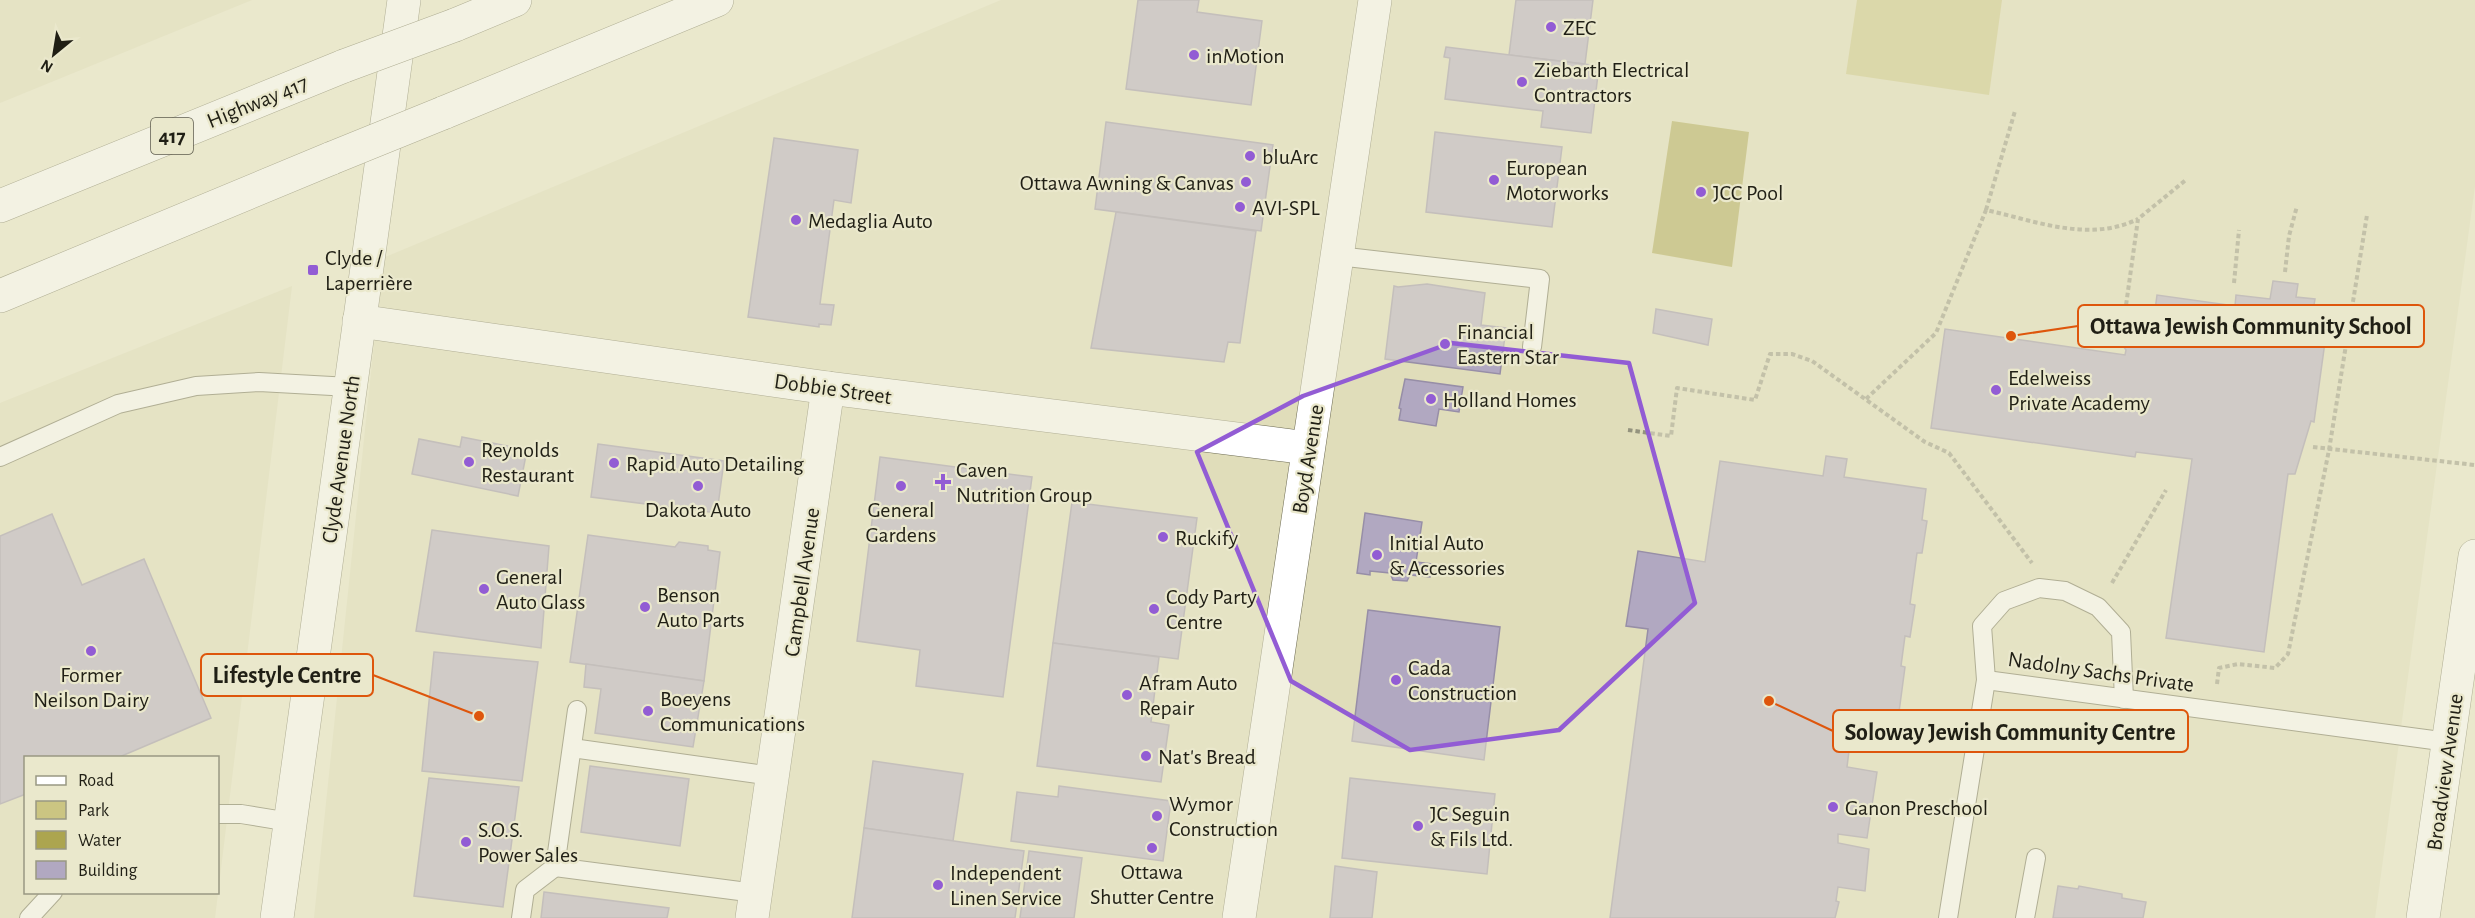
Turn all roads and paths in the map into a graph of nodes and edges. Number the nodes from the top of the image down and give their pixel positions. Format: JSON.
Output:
{"nodes":[{"id":1,"x":404,"y":0,"type":"edge"},
{"id":2,"x":515,"y":0,"type":"edge"},
{"id":3,"x":717,"y":0,"type":"edge"},
{"id":4,"x":1375,"y":0,"type":"edge"},
{"id":5,"x":2015,"y":111,"type":"dead end"},
{"id":6,"x":2187,"y":179,"type":"dead end"},
{"id":7,"x":0,"y":206,"type":"edge"},
{"id":8,"x":2297,"y":206,"type":"dead end"},
{"id":9,"x":1986,"y":210,"type":"junction"},
{"id":10,"x":2367,"y":216,"type":"dead end"},
{"id":11,"x":2138,"y":219,"type":"junction"},
{"id":12,"x":2239,"y":230,"type":"dead end"},
{"id":13,"x":1338,"y":256,"type":"junction"},
{"id":14,"x":2285,"y":272,"type":"dead end"},
{"id":15,"x":2234,"y":283,"type":"dead end"},
{"id":16,"x":0,"y":296,"type":"edge"},
{"id":17,"x":359,"y":321,"type":"junction"},
{"id":18,"x":2123,"y":327,"type":"dead end"},
{"id":19,"x":1532,"y":347,"type":"dead end"},
{"id":20,"x":350,"y":387,"type":"junction"},
{"id":21,"x":828,"y":388,"type":"junction"},
{"id":22,"x":1866,"y":399,"type":"junction"},
{"id":23,"x":1628,"y":430,"type":"dead end"},
{"id":24,"x":2313,"y":447,"type":"dead end"},
{"id":25,"x":1308,"y":448,"type":"junction"},
{"id":26,"x":2330,"y":450,"type":"junction"},
{"id":27,"x":0,"y":457,"type":"edge"},
{"id":28,"x":2475,"y":465,"type":"edge"},
{"id":29,"x":2166,"y":490,"type":"dead end"},
{"id":30,"x":2475,"y":556,"type":"edge"},
{"id":31,"x":2039,"y":588,"type":"junction"},
{"id":32,"x":2098,"y":607,"type":"junction"},
{"id":33,"x":2217,"y":679,"type":"dead end"},
{"id":34,"x":1986,"y":680,"type":"junction"},
{"id":35,"x":2124,"y":699,"type":"junction"},
{"id":36,"x":577,"y":710,"type":"dead end"},
{"id":37,"x":2448,"y":742,"type":"junction"},
{"id":38,"x":572,"y":748,"type":"junction"},
{"id":39,"x":772,"y":776,"type":"junction"},
{"id":40,"x":219,"y":814,"type":"edge"},
{"id":41,"x":290,"y":822,"type":"junction"},
{"id":42,"x":2036,"y":858,"type":"dead end"},
{"id":43,"x":555,"y":867,"type":"junction"},
{"id":44,"x":51,"y":894,"type":"edge"},
{"id":45,"x":753,"y":905,"type":"edge"},
{"id":46,"x":29,"y":918,"type":"edge"},
{"id":47,"x":277,"y":918,"type":"edge"},
{"id":48,"x":521,"y":918,"type":"edge"},
{"id":49,"x":1239,"y":918,"type":"edge"},
{"id":50,"x":1948,"y":918,"type":"edge"},
{"id":51,"x":2025,"y":918,"type":"edge"},
{"id":52,"x":2423,"y":918,"type":"edge"}],
"edges":[{"from":1,"to":17,"type":"main road","name":"Clyde Avenue North"},
{"from":2,"to":7,"type":"main road","name":"Highway 417","number":"417","bridge":true},
{"from":3,"to":16,"type":"main road","bridge":true},
{"from":4,"to":13,"type":"main road","name":"Boyd Avenue"},
{"from":5,"to":9,"type":"path"},
{"from":6,"to":11,"type":"path"},
{"from":8,"to":14,"type":"path"},
{"from":9,"to":11,"type":"path"},
{"from":9,"to":22,"type":"path"},
{"from":10,"to":26,"type":"path"},
{"from":11,"to":18,"type":"path"},
{"from":12,"to":15,"type":"path"},
{"from":13,"to":19,"type":"lane"},
{"from":13,"to":25,"type":"main road","name":"Boyd Avenue"},
{"from":17,"to":20,"type":"main road","name":"Clyde Avenue North"},
{"from":17,"to":21,"type":"main road","name":"Dobbie Street"},
{"from":20,"to":27,"type":"lane"},
{"from":20,"to":41,"type":"main road","name":"Clyde Avenue North"},
{"from":21,"to":25,"type":"main road","name":"Dobbie Street"},
{"from":21,"to":39,"type":"main road","name":"Campbell Avenue"},
{"from":22,"to":23,"type":"path"},
{"from":22,"to":31,"type":"path"},
{"from":24,"to":26,"type":"path"},
{"from":25,"to":49,"type":"main road","name":"Boyd Avenue"},
{"from":26,"to":28,"type":"path"},
{"from":26,"to":33,"type":"path"},
{"from":29,"to":32,"type":"path"},
{"from":30,"to":37,"type":"main road","name":"Broadview Avenue"},
{"from":31,"to":32,"type":"lane"},
{"from":31,"to":34,"type":"lane"},
{"from":32,"to":35,"type":"lane"},
{"from":34,"to":35,"type":"lane","name":"Nadolny Sachs Private"},
{"from":34,"to":50,"type":"lane","name":"Nadolny Sachs Private"},
{"from":35,"to":37,"type":"lane","name":"Nadolny Sachs Private"},
{"from":36,"to":38,"type":"lane"},
{"from":37,"to":52,"type":"main road","name":"Broadview Avenue"},
{"from":38,"to":39,"type":"lane"},
{"from":38,"to":43,"type":"lane"},
{"from":39,"to":45,"type":"main road","name":"Campbell Avenue"},
{"from":40,"to":41,"type":"lane"},
{"from":41,"to":47,"type":"main road","name":"Clyde Avenue North"},
{"from":42,"to":51,"type":"lane"},
{"from":43,"to":45,"type":"lane"},
{"from":43,"to":48,"type":"lane"},
{"from":44,"to":46,"type":"lane"}]}
